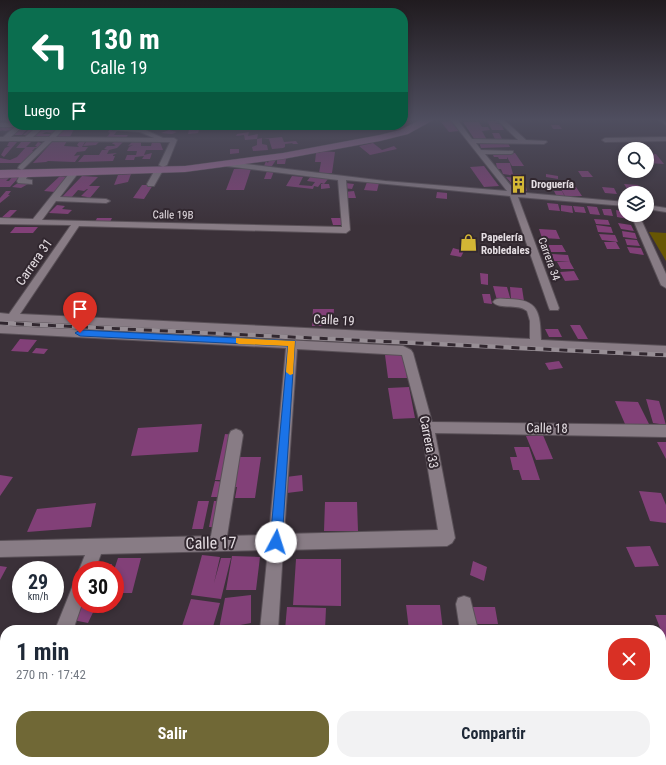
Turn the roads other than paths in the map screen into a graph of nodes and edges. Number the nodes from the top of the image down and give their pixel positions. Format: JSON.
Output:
{"nodes":[{"id":1,"x":39,"y":155,"type":"edge"},
{"id":2,"x":165,"y":155,"type":"edge"},
{"id":3,"x":256,"y":155,"type":"edge"},
{"id":4,"x":283,"y":155,"type":"edge"},
{"id":5,"x":485,"y":155,"type":"edge"},
{"id":6,"x":229,"y":164,"type":"junction"},
{"id":7,"x":161,"y":168,"type":"junction"},
{"id":8,"x":0,"y":169,"type":"edge"},
{"id":9,"x":75,"y":172,"type":"junction"},
{"id":10,"x":0,"y":174,"type":"edge"},
{"id":11,"x":25,"y":174,"type":"junction"},
{"id":12,"x":342,"y":178,"type":"junction"},
{"id":13,"x":151,"y":184,"type":"dead end"},
{"id":14,"x":513,"y":194,"type":"junction"},
{"id":15,"x":54,"y":199,"type":"junction"},
{"id":16,"x":106,"y":201,"type":"dead end"},
{"id":17,"x":618,"y":203,"type":"edge"},
{"id":18,"x":654,"y":208,"type":"edge"},
{"id":19,"x":666,"y":210,"type":"edge"},
{"id":20,"x":0,"y":221,"type":"edge"},
{"id":21,"x":638,"y":222,"type":"edge"},
{"id":22,"x":35,"y":223,"type":"junction"},
{"id":23,"x":76,"y":224,"type":"junction"},
{"id":24,"x":666,"y":285,"type":"edge"},
{"id":25,"x":498,"y":302,"type":"dead end"},
{"id":26,"x":554,"y":308,"type":"dead end"},
{"id":27,"x":0,"y":317,"type":"edge"},
{"id":28,"x":12,"y":318,"type":"junction"},
{"id":29,"x":1,"y":331,"type":"edge"},
{"id":30,"x":292,"y":343,"type":"junction"},
{"id":31,"x":536,"y":344,"type":"junction"},
{"id":32,"x":403,"y":350,"type":"joint"},
{"id":33,"x":666,"y":350,"type":"edge"},
{"id":34,"x":427,"y":427,"type":"junction"},
{"id":35,"x":666,"y":431,"type":"edge"},
{"id":36,"x":236,"y":435,"type":"dead end"},
{"id":37,"x":447,"y":538,"type":"joint"},
{"id":38,"x":276,"y":542,"type":"junction"},
{"id":39,"x":218,"y":543,"type":"junction"},
{"id":40,"x":97,"y":546,"type":"junction"},
{"id":41,"x":0,"y":549,"type":"edge"},
{"id":42,"x":91,"y":561,"type":"edge"},
{"id":43,"x":464,"y":604,"type":"dead end"},
{"id":44,"x":72,"y":609,"type":"edge"},
{"id":45,"x":66,"y":625,"type":"edge"},
{"id":46,"x":269,"y":625,"type":"edge"},
{"id":47,"x":468,"y":625,"type":"edge"}],
"edges":[{"from":1,"to":11,"type":"street"},
{"from":2,"to":7,"type":"street"},
{"from":3,"to":7,"type":"main road"},
{"from":4,"to":6,"type":"main road"},
{"from":5,"to":14,"type":"street","name":"Carrera 34"},
{"from":6,"to":7,"type":"main road"},
{"from":6,"to":12,"type":"street"},
{"from":7,"to":9,"type":"main road"},
{"from":7,"to":11,"type":"main road"},
{"from":7,"to":13,"type":"street"},
{"from":8,"to":11,"type":"main road"},
{"from":9,"to":11,"type":"main road"},
{"from":9,"to":15,"type":"street"},
{"from":10,"to":11,"type":"main road"},
{"from":12,"to":14,"type":"street"},
{"from":12,"to":23,"type":"street","name":"Calle 19B"},
{"from":14,"to":17,"type":"street"},
{"from":14,"to":26,"type":"street","name":"Carrera 34"},
{"from":15,"to":16,"type":"street"},
{"from":15,"to":22,"type":"street"},
{"from":18,"to":19,"type":"street"},
{"from":20,"to":22,"type":"street","name":"Calle 19B"},
{"from":21,"to":24,"type":"street"},
{"from":22,"to":23,"type":"street","name":"Calle 19B"},
{"from":23,"to":28,"type":"street","name":"Carrera 31"},
{"from":25,"to":31,"type":"street"},
{"from":27,"to":28,"type":"street","name":"Calle 19"},
{"from":28,"to":29,"type":"street","name":"Carrera 31"},
{"from":28,"to":31,"type":"street","name":"Calle 19"},
{"from":29,"to":30,"type":"street","name":"Calle 19"},
{"from":30,"to":32,"type":"street","name":"Calle 19"},
{"from":30,"to":38,"type":"street"},
{"from":31,"to":33,"type":"street","name":"Calle 19"},
{"from":32,"to":34,"type":"street","name":"Carrera 33"},
{"from":34,"to":35,"type":"street","name":"Calle 18"},
{"from":34,"to":37,"type":"street","name":"Carrera 33"},
{"from":36,"to":39,"type":"street"},
{"from":37,"to":38,"type":"street","name":"Calle 17"},
{"from":38,"to":39,"type":"street","name":"Calle 17"},
{"from":38,"to":46,"type":"street"},
{"from":39,"to":40,"type":"street","name":"Calle 17"},
{"from":40,"to":41,"type":"street","name":"Calle 17"},
{"from":40,"to":42,"type":"street"},
{"from":43,"to":47,"type":"street"},
{"from":44,"to":45,"type":"street"}]}
